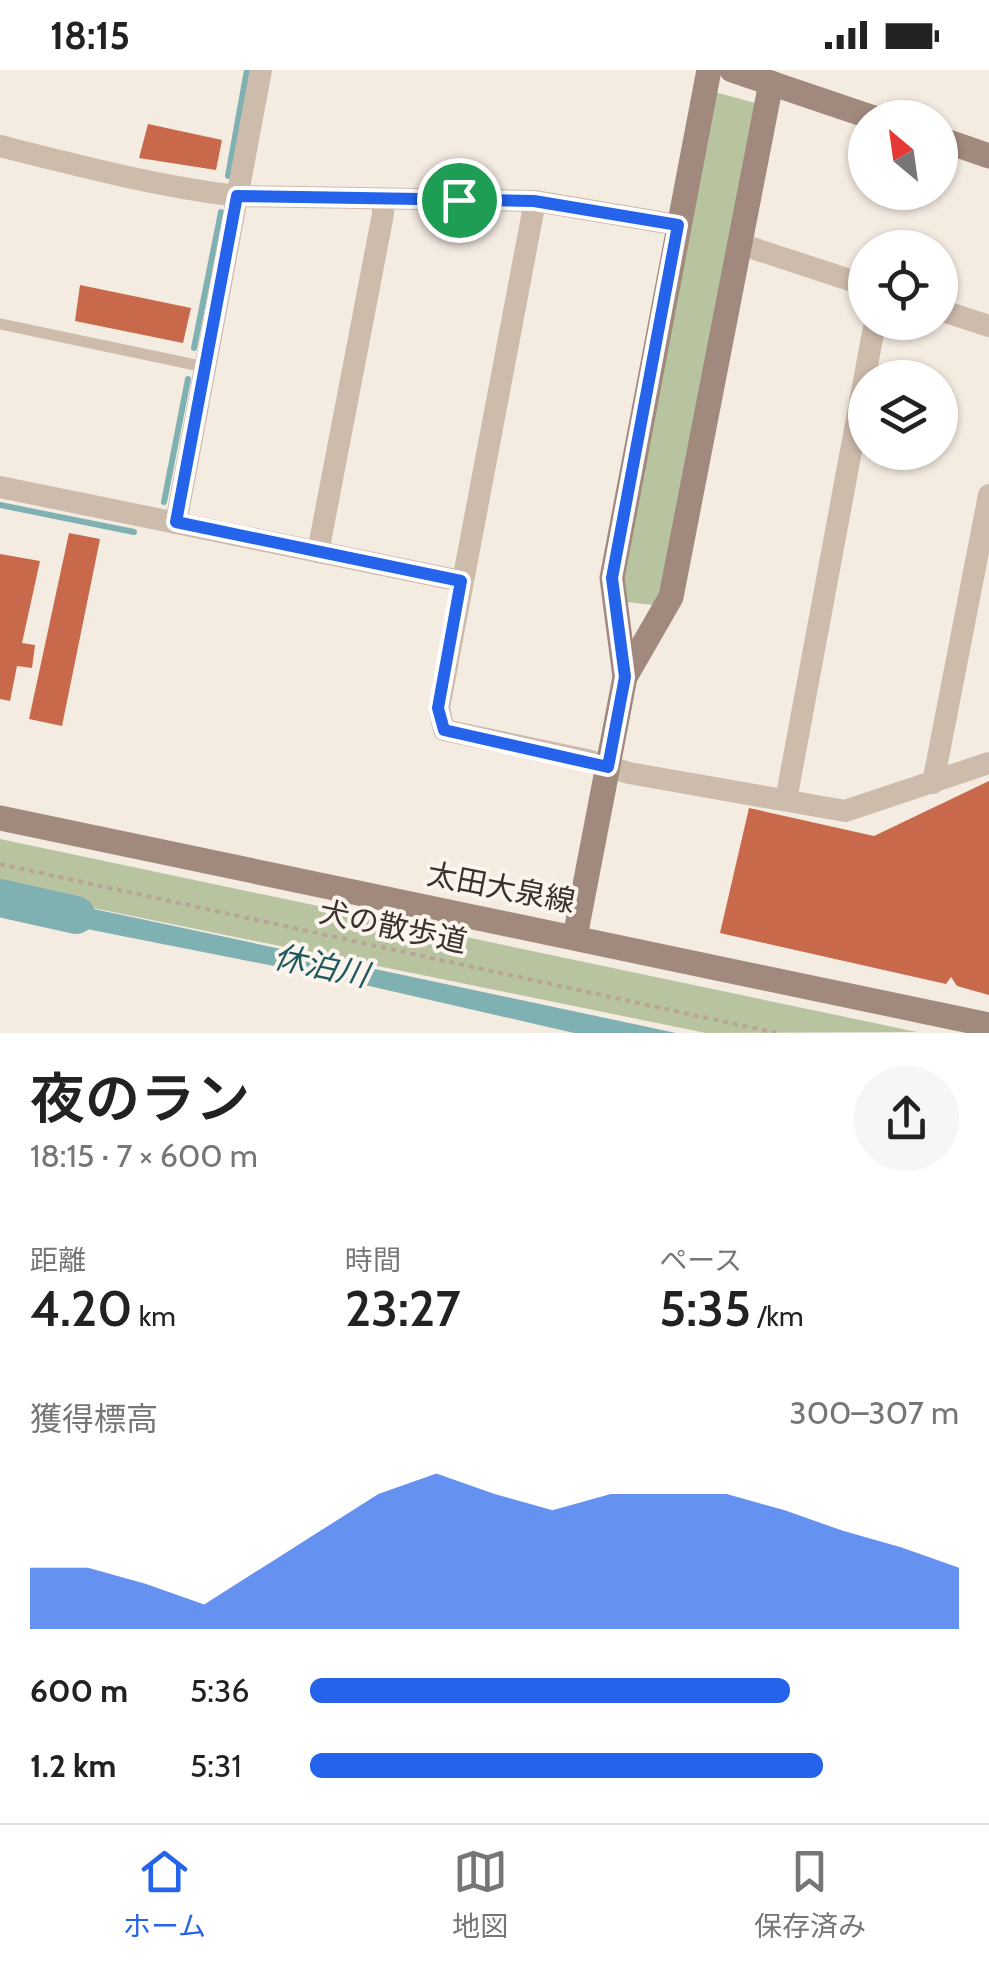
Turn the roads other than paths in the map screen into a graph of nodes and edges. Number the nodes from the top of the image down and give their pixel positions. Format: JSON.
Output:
{"nodes":[{"id":1,"x":261,"y":70,"type":"edge"},
{"id":2,"x":709,"y":70,"type":"edge"},
{"id":3,"x":732,"y":70,"type":"edge"},
{"id":4,"x":772,"y":77,"type":"edge"},
{"id":5,"x":848,"y":108,"type":"edge"},
{"id":6,"x":0,"y":146,"type":"edge"},
{"id":7,"x":958,"y":146,"type":"edge"},
{"id":8,"x":989,"y":156,"type":"edge"},
{"id":9,"x":237,"y":196,"type":"junction"},
{"id":10,"x":383,"y":200,"type":"junction"},
{"id":11,"x":534,"y":201,"type":"junction"},
{"id":12,"x":678,"y":225,"type":"junction"},
{"id":13,"x":740,"y":244,"type":"junction"},
{"id":14,"x":848,"y":279,"type":"edge"},
{"id":15,"x":958,"y":316,"type":"edge"},
{"id":16,"x":0,"y":324,"type":"edge"},
{"id":17,"x":989,"y":326,"type":"edge"},
{"id":18,"x":872,"y":340,"type":"edge"},
{"id":19,"x":205,"y":367,"type":"junction"},
{"id":20,"x":0,"y":487,"type":"edge"},
{"id":21,"x":989,"y":495,"type":"edge"},
{"id":22,"x":176,"y":522,"type":"junction"},
{"id":23,"x":318,"y":552,"type":"junction"},
{"id":24,"x":461,"y":581,"type":"junction"},
{"id":25,"x":625,"y":677,"type":"junction"},
{"id":26,"x":989,"y":763,"type":"edge"},
{"id":27,"x":608,"y":767,"type":"junction"},
{"id":28,"x":933,"y":783,"type":"junction"},
{"id":29,"x":786,"y":800,"type":"junction"},
{"id":30,"x":0,"y":818,"type":"edge"},
{"id":31,"x":575,"y":937,"type":"junction"},
{"id":32,"x":989,"y":1024,"type":"edge"}],
"edges":[{"from":1,"to":9,"type":"street"},
{"from":2,"to":12,"type":"street"},
{"from":3,"to":4,"type":"street"},
{"from":4,"to":5,"type":"street"},
{"from":4,"to":13,"type":"street"},
{"from":6,"to":9,"type":"street"},
{"from":7,"to":8,"type":"street"},
{"from":9,"to":10,"type":"street"},
{"from":9,"to":19,"type":"street"},
{"from":10,"to":11,"type":"street"},
{"from":10,"to":23,"type":"street"},
{"from":11,"to":12,"type":"street"},
{"from":11,"to":24,"type":"street"},
{"from":12,"to":25,"type":"street"},
{"from":13,"to":14,"type":"street"},
{"from":13,"to":25,"type":"street"},
{"from":15,"to":17,"type":"street"},
{"from":16,"to":19,"type":"lane"},
{"from":18,"to":29,"type":"street"},
{"from":19,"to":22,"type":"street"},
{"from":20,"to":22,"type":"street"},
{"from":21,"to":28,"type":"street"},
{"from":22,"to":23,"type":"street"},
{"from":23,"to":24,"type":"street"},
{"from":24,"to":27,"type":"street"},
{"from":25,"to":27,"type":"street"},
{"from":26,"to":28,"type":"street"},
{"from":27,"to":29,"type":"street"},
{"from":27,"to":31,"type":"street"},
{"from":28,"to":29,"type":"street"},
{"from":30,"to":31,"type":"street","name":"太田大泉線"},
{"from":31,"to":32,"type":"street","name":"太田大泉線"}]}
